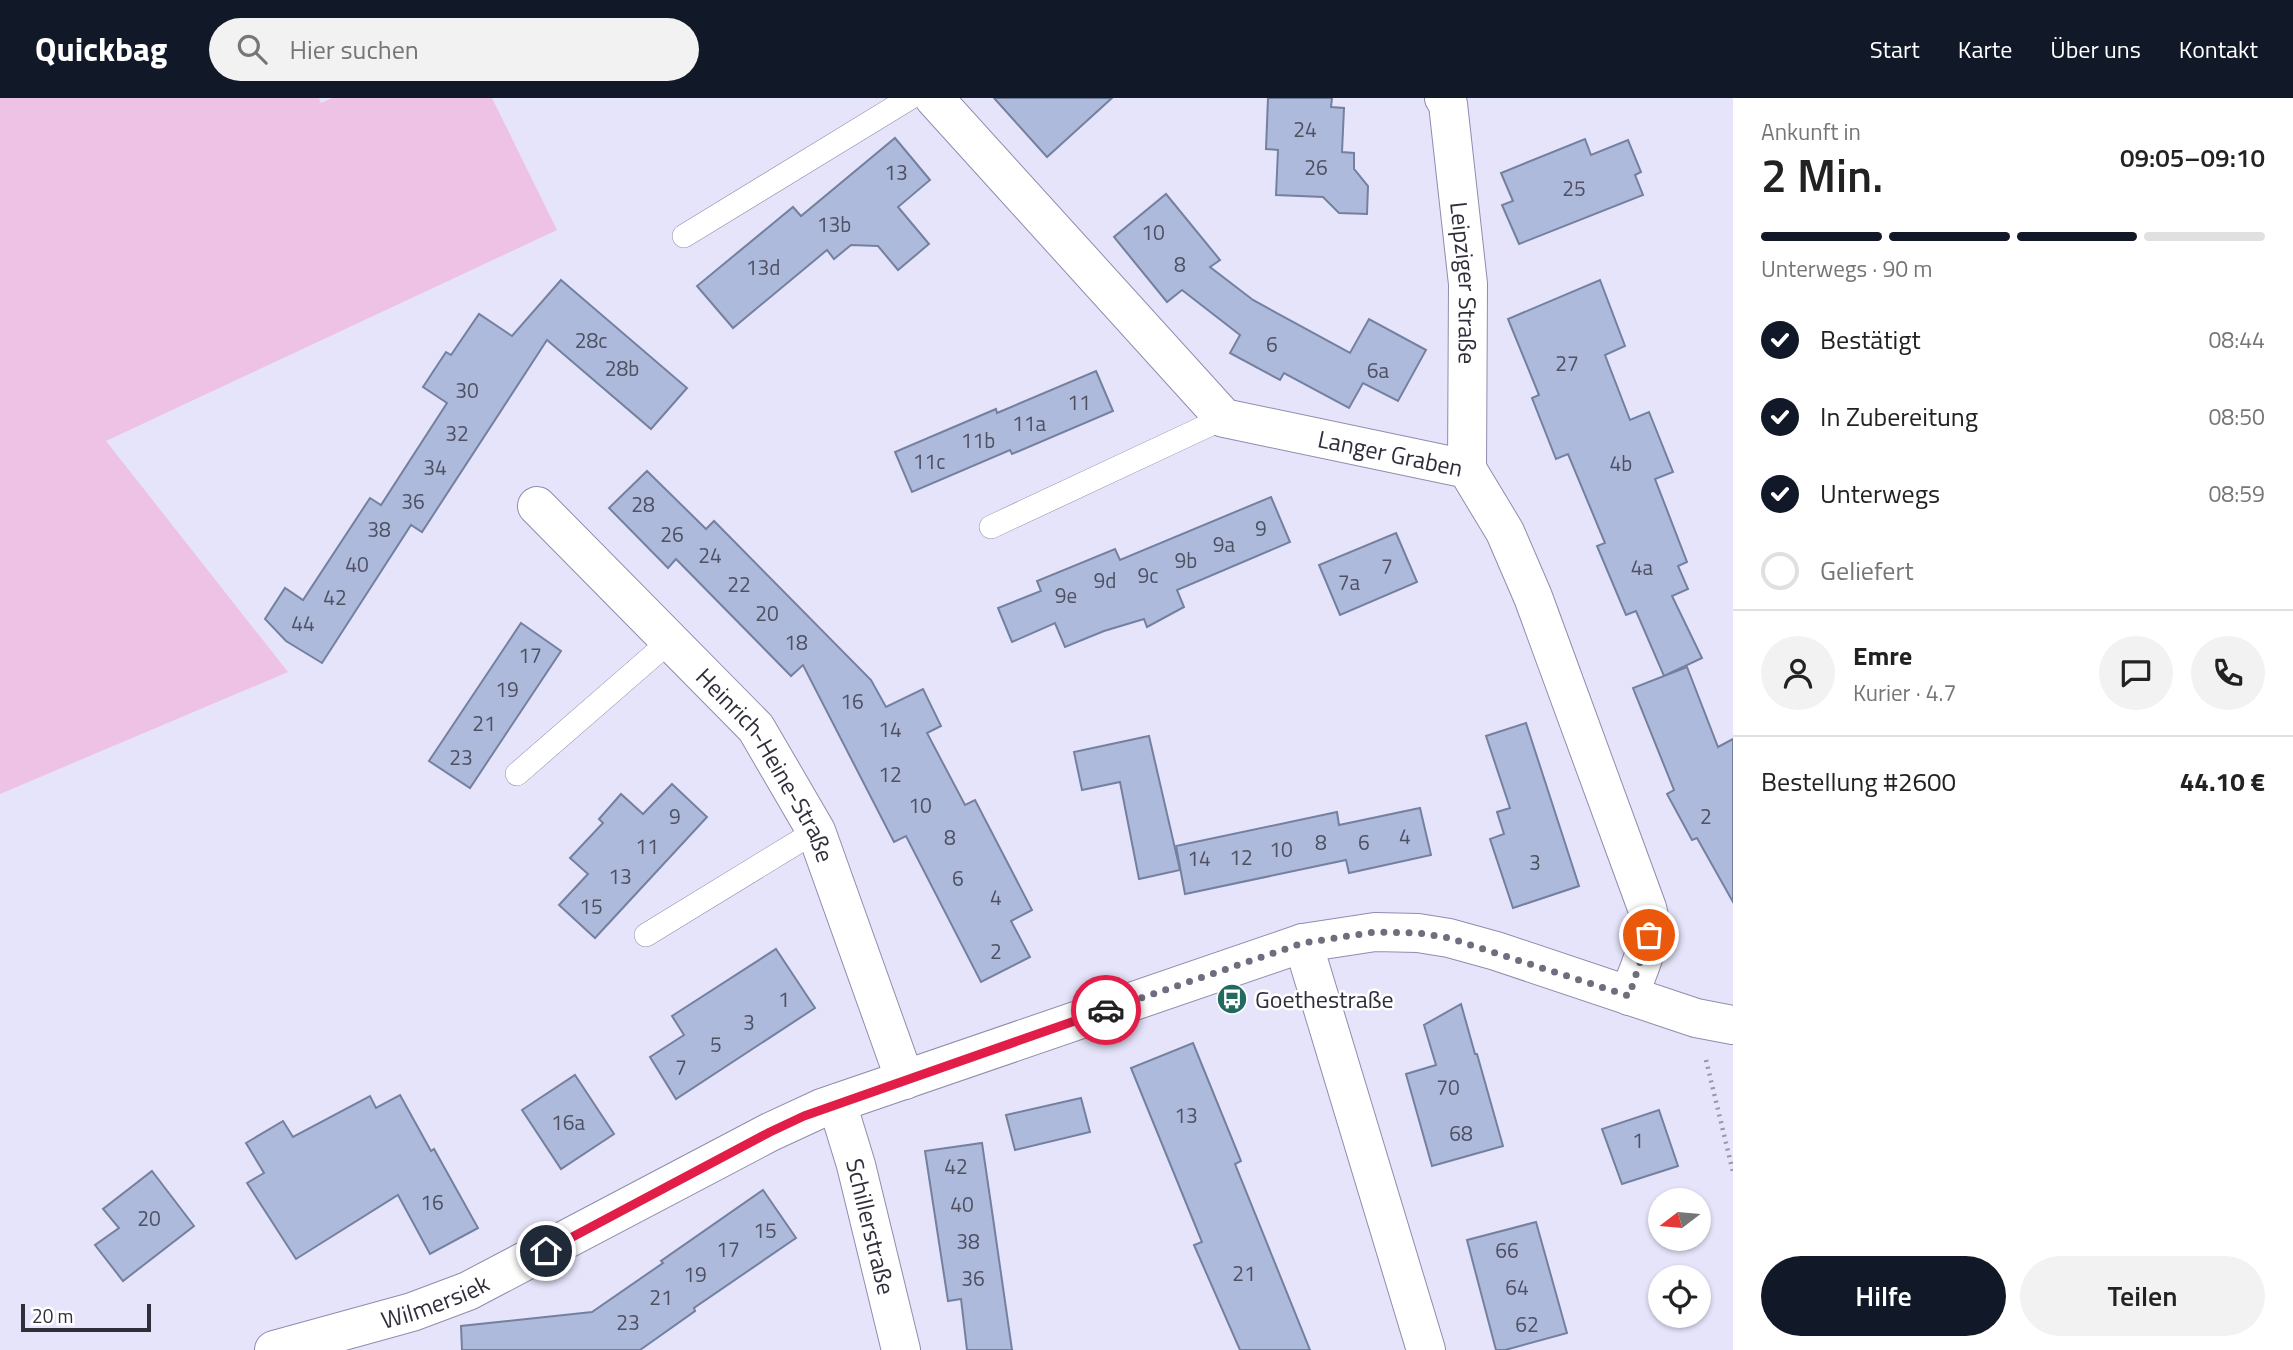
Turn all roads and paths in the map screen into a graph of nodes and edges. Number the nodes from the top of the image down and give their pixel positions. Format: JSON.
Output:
{"nodes":[{"id":1,"x":909,"y":98,"type":"edge"},
{"id":2,"x":934,"y":98,"type":"edge"},
{"id":3,"x":1444,"y":98,"type":"edge"},
{"id":4,"x":684,"y":236,"type":"dead end"},
{"id":5,"x":1224,"y":418,"type":"junction"},
{"id":6,"x":1466,"y":469,"type":"junction"},
{"id":7,"x":537,"y":506,"type":"dead end"},
{"id":8,"x":991,"y":527,"type":"dead end"},
{"id":9,"x":670,"y":641,"type":"junction"},
{"id":10,"x":517,"y":774,"type":"dead end"},
{"id":11,"x":816,"y":831,"type":"junction"},
{"id":12,"x":646,"y":935,"type":"dead end"},
{"id":13,"x":1303,"y":943,"type":"junction"},
{"id":14,"x":1629,"y":996,"type":"junction"},
{"id":15,"x":1715,"y":1022,"type":"edge"},
{"id":16,"x":905,"y":1080,"type":"junction"},
{"id":17,"x":837,"y":1103,"type":"junction"},
{"id":18,"x":1733,"y":1172,"type":"edge"},
{"id":19,"x":275,"y":1350,"type":"edge"},
{"id":20,"x":901,"y":1350,"type":"edge"},
{"id":21,"x":1426,"y":1350,"type":"edge"}],
"edges":[{"from":1,"to":4,"type":"lane"},
{"from":2,"to":5,"type":"street"},
{"from":3,"to":6,"type":"street","name":"Leipziger Straße"},
{"from":5,"to":6,"type":"street","name":"Langer Graben"},
{"from":5,"to":8,"type":"lane"},
{"from":6,"to":14,"type":"street","name":"Langer Graben"},
{"from":7,"to":9,"type":"street","name":"Heinrich-Heine-Straße"},
{"from":9,"to":10,"type":"lane"},
{"from":9,"to":11,"type":"street","name":"Heinrich-Heine-Straße"},
{"from":11,"to":12,"type":"lane"},
{"from":11,"to":16,"type":"street","name":"Heinrich-Heine-Straße"},
{"from":13,"to":14,"type":"street","name":"Wilmersiek"},
{"from":13,"to":16,"type":"street","name":"Wilmersiek"},
{"from":13,"to":21,"type":"street"},
{"from":14,"to":15,"type":"street","name":"Wilmersiek"},
{"from":15,"to":18,"type":"path"},
{"from":16,"to":17,"type":"street","name":"Wilmersiek"},
{"from":17,"to":19,"type":"street","name":"Wilmersiek"},
{"from":17,"to":20,"type":"street","name":"Schillerstraße"}]}
